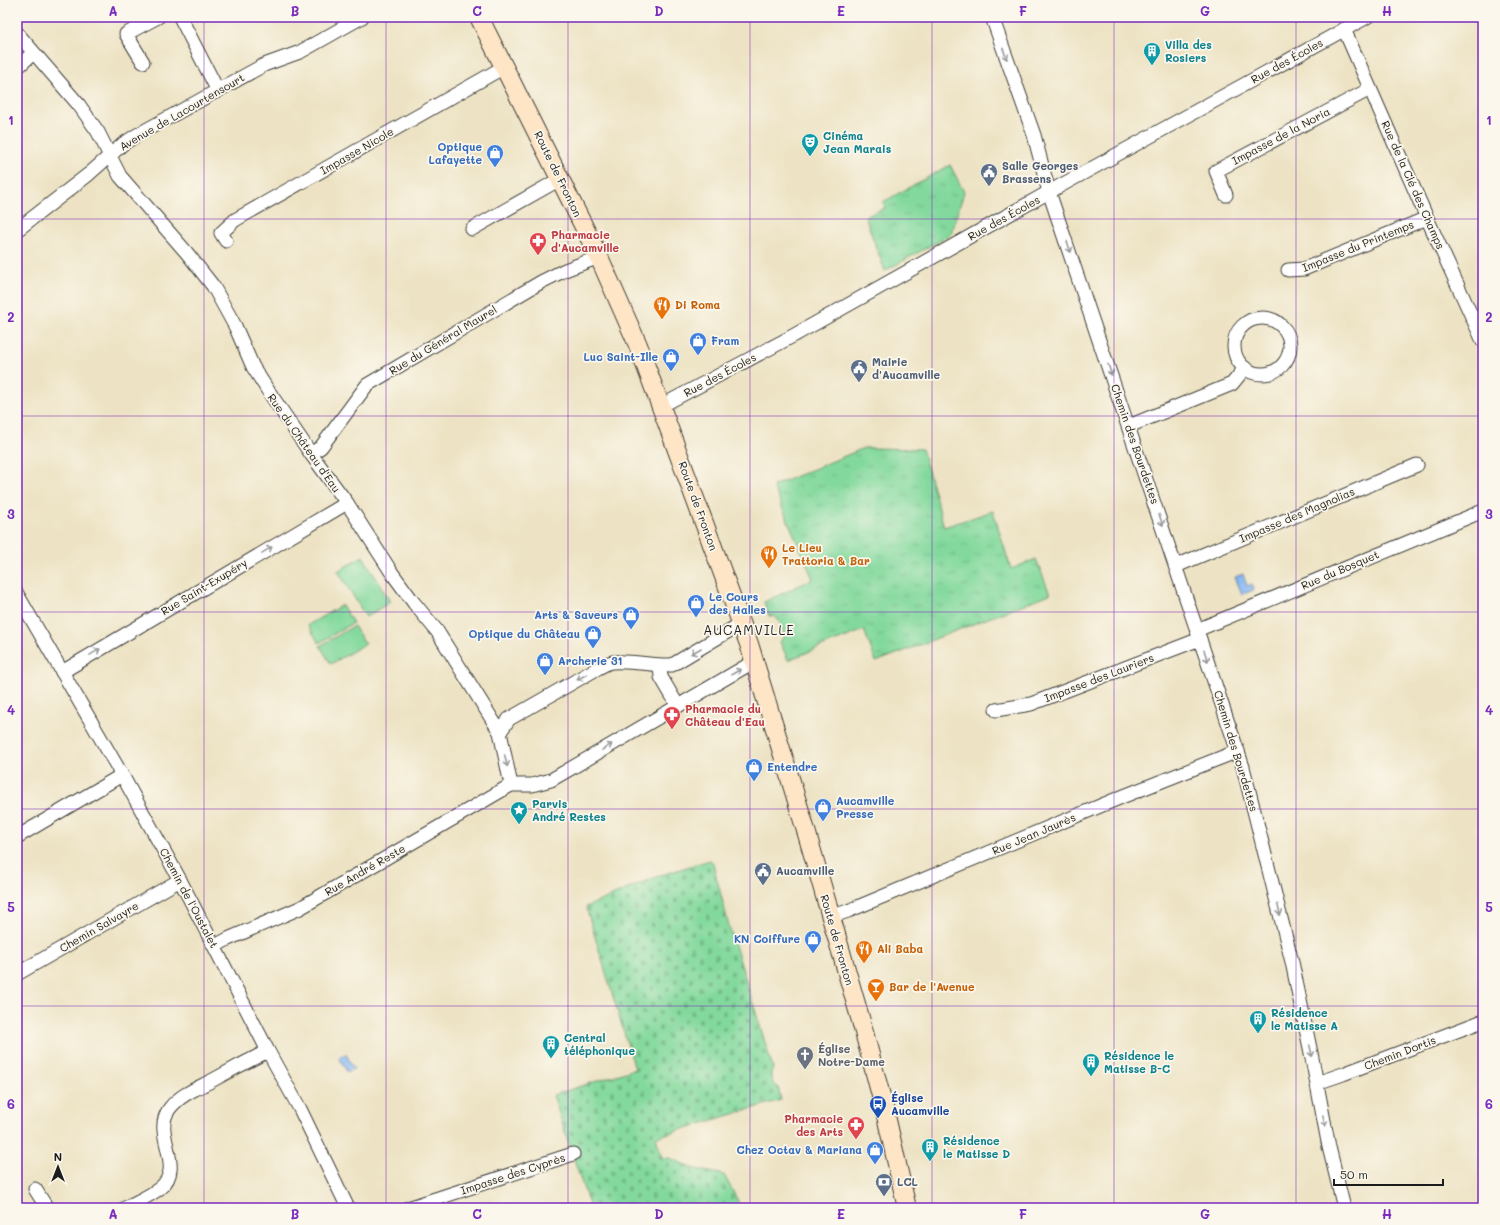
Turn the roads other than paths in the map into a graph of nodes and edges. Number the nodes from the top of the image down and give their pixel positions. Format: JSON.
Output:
{"nodes":[{"id":1,"x":158,"y":17,"type":"edge"},
{"id":2,"x":180,"y":17,"type":"edge"},
{"id":3,"x":362,"y":17,"type":"edge"},
{"id":4,"x":480,"y":17,"type":"edge"},
{"id":5,"x":992,"y":17,"type":"edge"},
{"id":6,"x":1367,"y":17,"type":"edge"},
{"id":7,"x":1344,"y":29,"type":"junction"},
{"id":8,"x":17,"y":33,"type":"edge"},
{"id":9,"x":33,"y":53,"type":"junction"},
{"id":10,"x":144,"y":62,"type":"dead end"},
{"id":11,"x":504,"y":67,"type":"junction"},
{"id":12,"x":17,"y":68,"type":"edge"},
{"id":13,"x":1370,"y":89,"type":"junction"},
{"id":14,"x":218,"y":91,"type":"junction"},
{"id":15,"x":110,"y":154,"type":"junction"},
{"id":16,"x":561,"y":180,"type":"junction"},
{"id":17,"x":1049,"y":192,"type":"junction"},
{"id":18,"x":1226,"y":195,"type":"dead end"},
{"id":19,"x":1427,"y":218,"type":"junction"},
{"id":20,"x":472,"y":229,"type":"dead end"},
{"id":21,"x":17,"y":230,"type":"edge"},
{"id":22,"x":226,"y":241,"type":"dead end"},
{"id":23,"x":599,"y":257,"type":"junction"},
{"id":24,"x":1288,"y":270,"type":"dead end"},
{"id":25,"x":1483,"y":341,"type":"edge"},
{"id":26,"x":1245,"y":368,"type":"junction"},
{"id":27,"x":661,"y":406,"type":"junction"},
{"id":28,"x":1129,"y":426,"type":"junction"},
{"id":29,"x":311,"y":454,"type":"junction"},
{"id":30,"x":1417,"y":465,"type":"dead end"},
{"id":31,"x":347,"y":503,"type":"junction"},
{"id":32,"x":1483,"y":511,"type":"edge"},
{"id":33,"x":1176,"y":566,"type":"junction"},
{"id":34,"x":17,"y":594,"type":"edge"},
{"id":35,"x":742,"y":624,"type":"junction"},
{"id":36,"x":1198,"y":634,"type":"junction"},
{"id":37,"x":755,"y":661,"type":"junction"},
{"id":38,"x":660,"y":666,"type":"junction"},
{"id":39,"x":62,"y":672,"type":"junction"},
{"id":40,"x":678,"y":706,"type":"junction"},
{"id":41,"x":996,"y":710,"type":"dead end"},
{"id":42,"x":500,"y":732,"type":"junction"},
{"id":43,"x":1238,"y":751,"type":"junction"},
{"id":44,"x":122,"y":774,"type":"junction"},
{"id":45,"x":512,"y":785,"type":"junction"},
{"id":46,"x":17,"y":837,"type":"edge"},
{"id":47,"x":180,"y":880,"type":"junction"},
{"id":48,"x":830,"y":917,"type":"junction"},
{"id":49,"x":215,"y":946,"type":"junction"},
{"id":50,"x":17,"y":974,"type":"edge"},
{"id":51,"x":1483,"y":1021,"type":"edge"},
{"id":52,"x":268,"y":1051,"type":"junction"},
{"id":53,"x":1317,"y":1083,"type":"junction"},
{"id":54,"x":572,"y":1154,"type":"dead end"},
{"id":55,"x":35,"y":1189,"type":"dead end"},
{"id":56,"x":47,"y":1208,"type":"edge"},
{"id":57,"x":125,"y":1208,"type":"edge"},
{"id":58,"x":348,"y":1208,"type":"edge"},
{"id":59,"x":408,"y":1208,"type":"edge"},
{"id":60,"x":907,"y":1208,"type":"edge"},
{"id":61,"x":1344,"y":1208,"type":"edge"}],
"edges":[{"from":1,"to":10,"type":"street"},
{"from":2,"to":14,"type":"street"},
{"from":3,"to":14,"type":"street","name":"Avenue de Lacourtensourt"},
{"from":4,"to":11,"type":"main road","name":"Route de Fronton"},
{"from":5,"to":17,"type":"street","name":"Chemin des Bourdettes","one_way":true},
{"from":6,"to":7,"type":"street","name":"Rue des Écoles"},
{"from":7,"to":13,"type":"street","name":"Rue de la Clé des Champs"},
{"from":7,"to":17,"type":"street","name":"Rue des Écoles"},
{"from":8,"to":9,"type":"street","name":"Rue du Château d'Eau"},
{"from":9,"to":12,"type":"street"},
{"from":9,"to":15,"type":"street","name":"Rue du Château d'Eau"},
{"from":11,"to":16,"type":"main road","name":"Route de Fronton"},
{"from":11,"to":22,"type":"street","name":"Impasse Nicole"},
{"from":13,"to":18,"type":"street","name":"Impasse de la Noria"},
{"from":13,"to":19,"type":"street","name":"Rue de la Clé des Champs"},
{"from":14,"to":15,"type":"street","name":"Avenue de Lacourtensourt"},
{"from":15,"to":21,"type":"street","name":"Avenue de Lacourtensourt"},
{"from":15,"to":29,"type":"street","name":"Rue du Château d'Eau"},
{"from":16,"to":20,"type":"street"},
{"from":16,"to":23,"type":"main road","name":"Route de Fronton"},
{"from":17,"to":27,"type":"street","name":"Rue des Écoles"},
{"from":17,"to":28,"type":"street","name":"Chemin des Bourdettes","one_way":true},
{"from":19,"to":24,"type":"street","name":"Impasse du Printemps"},
{"from":19,"to":25,"type":"street","name":"Rue de la Clé des Champs"},
{"from":23,"to":27,"type":"main road","name":"Route de Fronton"},
{"from":23,"to":29,"type":"street","name":"Rue du Général Maurel"},
{"from":26,"to":26,"type":"street"},
{"from":26,"to":28,"type":"street"},
{"from":27,"to":35,"type":"main road","name":"Route de Fronton"},
{"from":28,"to":33,"type":"street","name":"Chemin des Bourdettes","one_way":true},
{"from":29,"to":31,"type":"street","name":"Rue du Château d'Eau"},
{"from":30,"to":33,"type":"street","name":"Impasse des Magnolias"},
{"from":39,"to":31,"type":"street","name":"Rue Saint-Exupéry","one_way":true},
{"from":31,"to":42,"type":"street","name":"Rue du Château d'Eau"},
{"from":32,"to":36,"type":"street","name":"Rue du Bosquet"},
{"from":33,"to":36,"type":"street","name":"Chemin des Bourdettes"},
{"from":34,"to":39,"type":"street","name":"Chemin de l'Oustalet"},
{"from":35,"to":37,"type":"main road","name":"Route de Fronton"},
{"from":35,"to":38,"type":"street","one_way":true},
{"from":36,"to":41,"type":"street","name":"Impasse des Lauriers"},
{"from":36,"to":43,"type":"street","name":"Chemin des Bourdettes","one_way":true},
{"from":40,"to":37,"type":"street","one_way":true},
{"from":37,"to":48,"type":"main road","name":"Route de Fronton"},
{"from":38,"to":40,"type":"street"},
{"from":38,"to":42,"type":"street","one_way":true},
{"from":39,"to":44,"type":"street","name":"Chemin de l'Oustalet"},
{"from":45,"to":40,"type":"street","one_way":true},
{"from":42,"to":45,"type":"street","name":"Rue du Château d'Eau","one_way":true},
{"from":43,"to":48,"type":"street","name":"Rue Jean Jaurès"},
{"from":43,"to":53,"type":"street","name":"Chemin des Bourdettes","one_way":true},
{"from":44,"to":46,"type":"street"},
{"from":44,"to":47,"type":"street","name":"Chemin de l'Oustalet"},
{"from":45,"to":49,"type":"street","name":"Rue André Reste"},
{"from":47,"to":49,"type":"street","name":"Chemin de l'Oustalet"},
{"from":47,"to":50,"type":"street","name":"Chemin Salvayre"},
{"from":48,"to":60,"type":"main road","name":"Route de Fronton"},
{"from":49,"to":52,"type":"street","name":"Chemin de l'Oustalet"},
{"from":51,"to":53,"type":"street","name":"Chemin Dortis"},
{"from":52,"to":57,"type":"street"},
{"from":52,"to":58,"type":"street","name":"Chemin de l'Oustalet"},
{"from":53,"to":61,"type":"street","name":"Chemin des Bourdettes","one_way":true},
{"from":54,"to":59,"type":"street","name":"Impasse des Cyprès"},
{"from":55,"to":56,"type":"street"}]}
